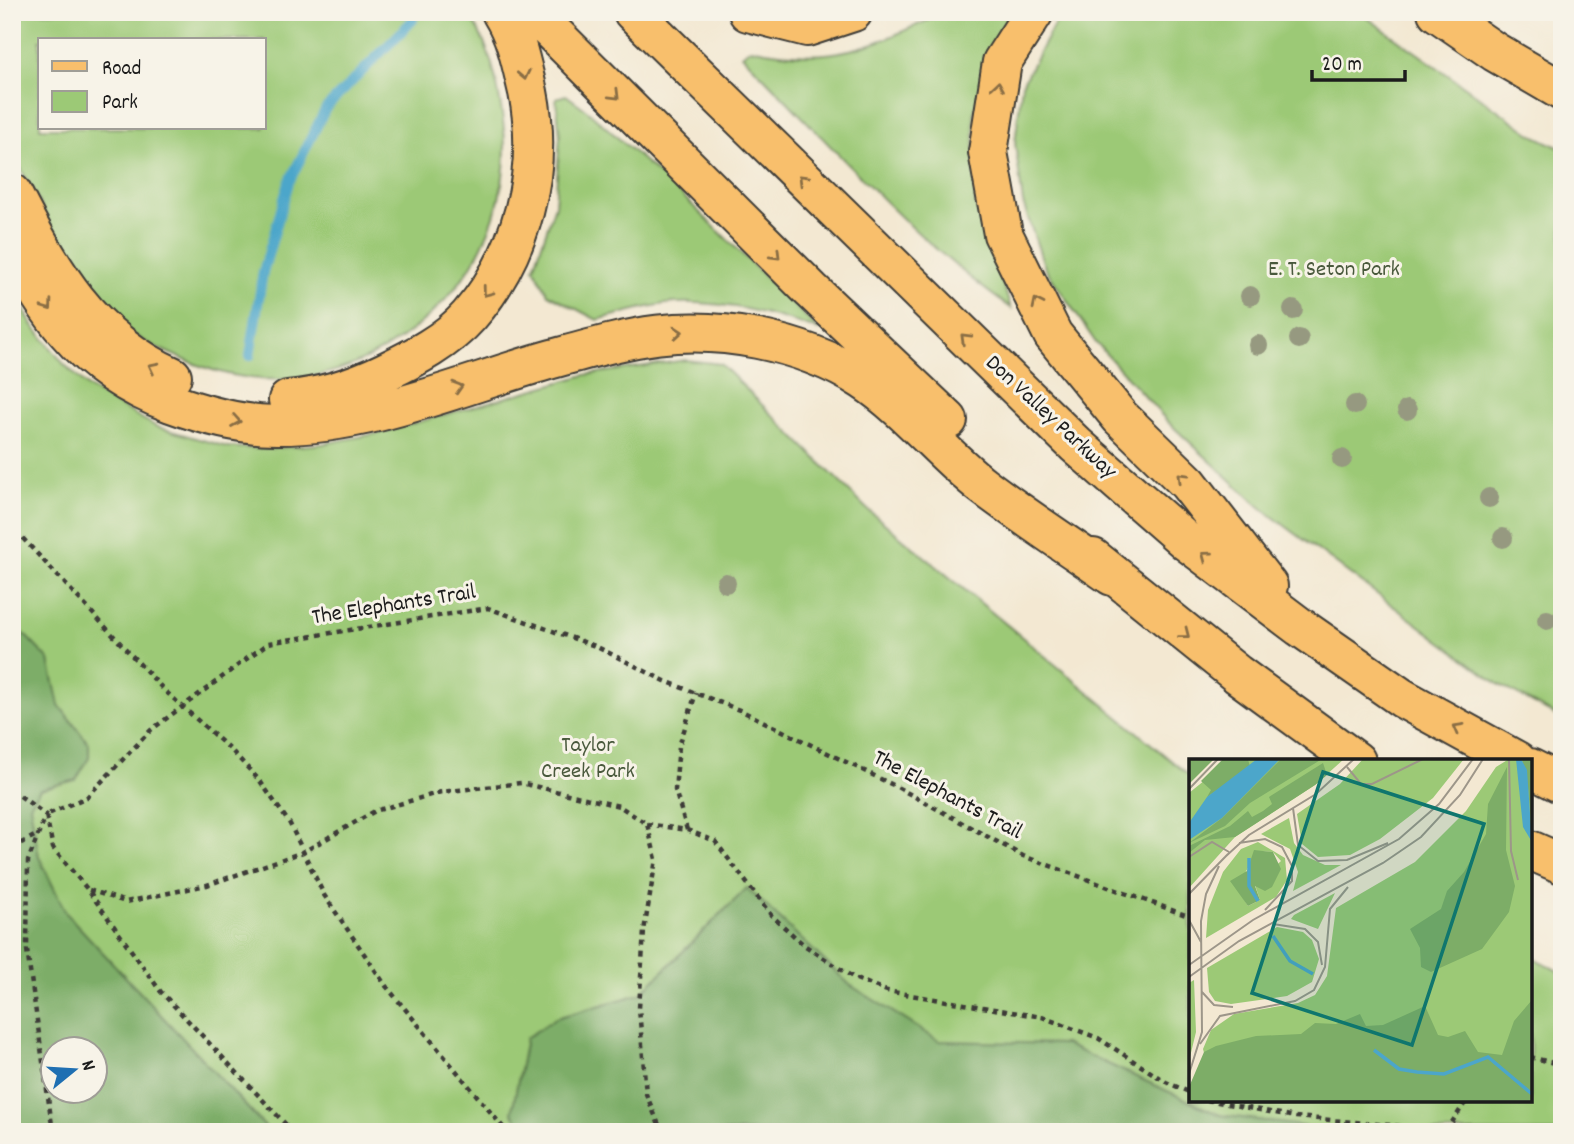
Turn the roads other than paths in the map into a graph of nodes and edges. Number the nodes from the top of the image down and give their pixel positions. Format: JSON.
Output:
{"nodes":[{"id":1,"x":500,"y":12,"type":"edge"},
{"id":2,"x":532,"y":12,"type":"edge"},
{"id":3,"x":633,"y":12,"type":"edge"},
{"id":4,"x":748,"y":12,"type":"edge"},
{"id":5,"x":853,"y":12,"type":"edge"},
{"id":6,"x":1034,"y":12,"type":"edge"},
{"id":7,"x":1437,"y":12,"type":"edge"},
{"id":8,"x":1562,"y":91,"type":"edge"},
{"id":9,"x":12,"y":193,"type":"edge"},
{"id":10,"x":12,"y":247,"type":"edge"},
{"id":11,"x":1112,"y":576,"type":"junction"},
{"id":12,"x":1300,"y":627,"type":"junction"},
{"id":13,"x":1353,"y":759,"type":"edge"},
{"id":14,"x":1513,"y":759,"type":"edge"},
{"id":15,"x":1532,"y":769,"type":"edge"},
{"id":16,"x":1562,"y":784,"type":"edge"},
{"id":17,"x":1532,"y":851,"type":"edge"},
{"id":18,"x":1562,"y":864,"type":"edge"}],
"edges":[{"from":1,"to":9,"type":"main road","one_way":true},
{"from":2,"to":11,"type":"main road","one_way":true},
{"from":12,"to":3,"type":"main road","name":"Don Valley Parkway","one_way":true},
{"from":4,"to":5,"type":"main road"},
{"from":12,"to":6,"type":"main road","one_way":true},
{"from":7,"to":8,"type":"main road"},
{"from":10,"to":11,"type":"main road","one_way":true},
{"from":11,"to":13,"type":"main road","one_way":true},
{"from":14,"to":12,"type":"main road","name":"Don Valley Parkway","one_way":true},
{"from":15,"to":16,"type":"main road"},
{"from":17,"to":18,"type":"main road"}]}
